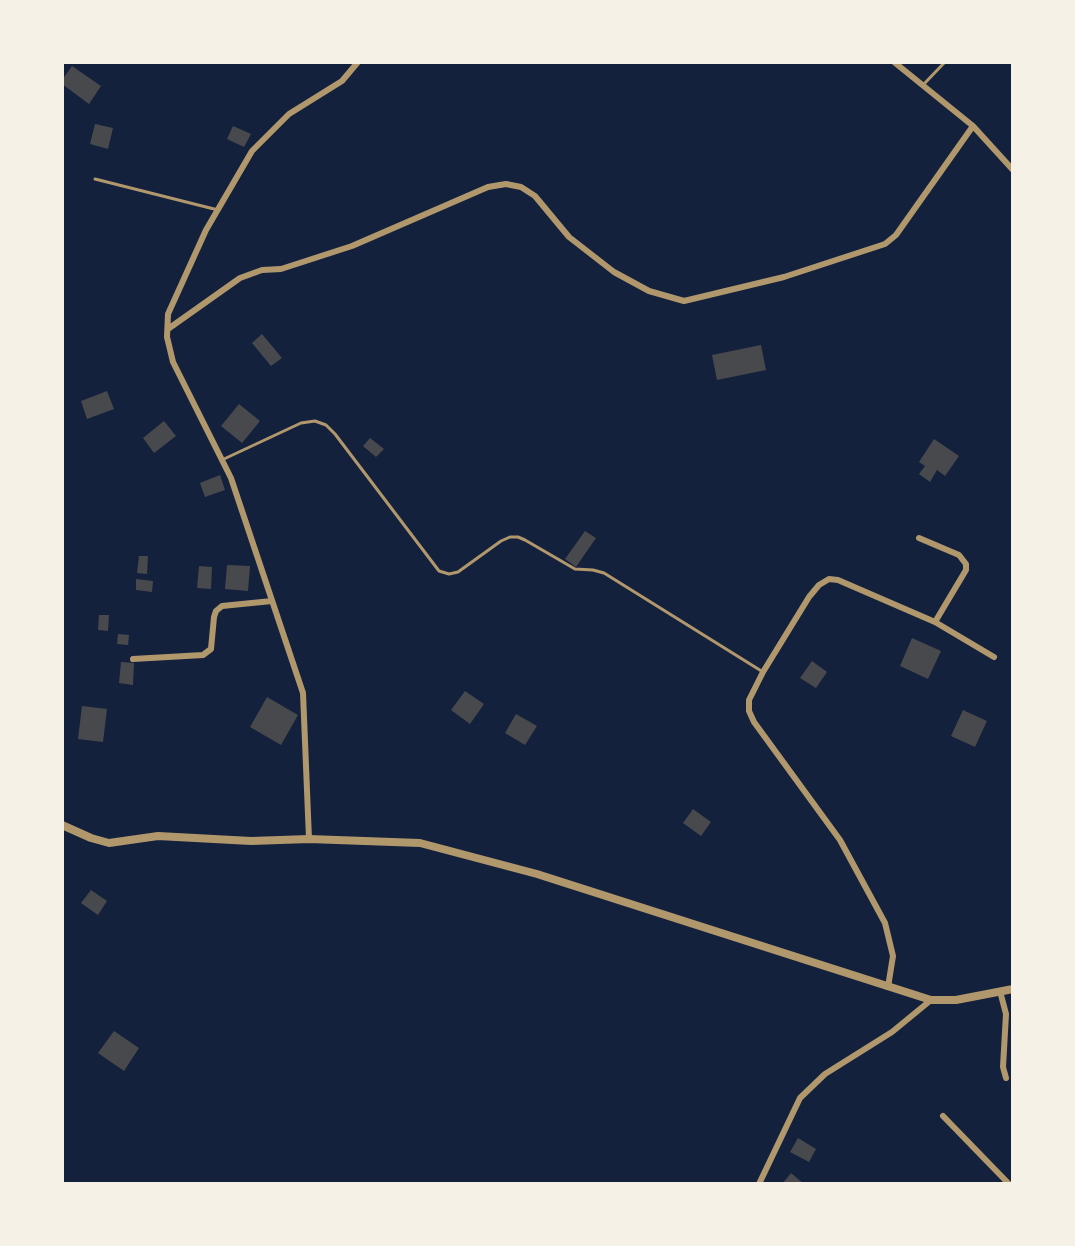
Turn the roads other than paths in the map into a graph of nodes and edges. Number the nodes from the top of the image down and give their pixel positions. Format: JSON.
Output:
{"nodes":[{"id":1,"x":358,"y":62,"type":"edge"},
{"id":2,"x":894,"y":62,"type":"edge"},
{"id":3,"x":945,"y":62,"type":"edge"},
{"id":4,"x":922,"y":85,"type":"junction"},
{"id":5,"x":973,"y":126,"type":"junction"},
{"id":6,"x":1013,"y":170,"type":"edge"},
{"id":7,"x":95,"y":179,"type":"dead end"},
{"id":8,"x":218,"y":210,"type":"junction"},
{"id":9,"x":168,"y":329,"type":"junction"},
{"id":10,"x":222,"y":460,"type":"junction"},
{"id":11,"x":919,"y":538,"type":"dead end"},
{"id":12,"x":272,"y":601,"type":"junction"},
{"id":13,"x":935,"y":622,"type":"junction"},
{"id":14,"x":994,"y":657,"type":"dead end"},
{"id":15,"x":133,"y":659,"type":"dead end"},
{"id":16,"x":763,"y":672,"type":"junction"},
{"id":17,"x":62,"y":825,"type":"edge"},
{"id":18,"x":309,"y":839,"type":"junction"},
{"id":19,"x":888,"y":987,"type":"junction"},
{"id":20,"x":1013,"y":989,"type":"edge"},
{"id":21,"x":1000,"y":991,"type":"junction"},
{"id":22,"x":931,"y":1000,"type":"junction"},
{"id":23,"x":1006,"y":1078,"type":"dead end"},
{"id":24,"x":943,"y":1116,"type":"dead end"},
{"id":25,"x":759,"y":1184,"type":"edge"},
{"id":26,"x":1009,"y":1184,"type":"edge"}],
"edges":[{"from":1,"to":8,"type":"street"},
{"from":2,"to":4,"type":"street"},
{"from":3,"to":4,"type":"lane"},
{"from":4,"to":5,"type":"street"},
{"from":5,"to":6,"type":"street"},
{"from":5,"to":9,"type":"street"},
{"from":7,"to":8,"type":"lane"},
{"from":8,"to":9,"type":"street"},
{"from":9,"to":10,"type":"street"},
{"from":10,"to":12,"type":"street"},
{"from":10,"to":16,"type":"lane"},
{"from":11,"to":13,"type":"street"},
{"from":12,"to":15,"type":"street"},
{"from":12,"to":18,"type":"street"},
{"from":13,"to":14,"type":"street"},
{"from":13,"to":16,"type":"street"},
{"from":16,"to":19,"type":"street"},
{"from":17,"to":18,"type":"street"},
{"from":18,"to":19,"type":"street"},
{"from":19,"to":22,"type":"street"},
{"from":20,"to":21,"type":"street"},
{"from":21,"to":22,"type":"street"},
{"from":21,"to":23,"type":"street"},
{"from":22,"to":25,"type":"street"},
{"from":24,"to":26,"type":"street"}]}
